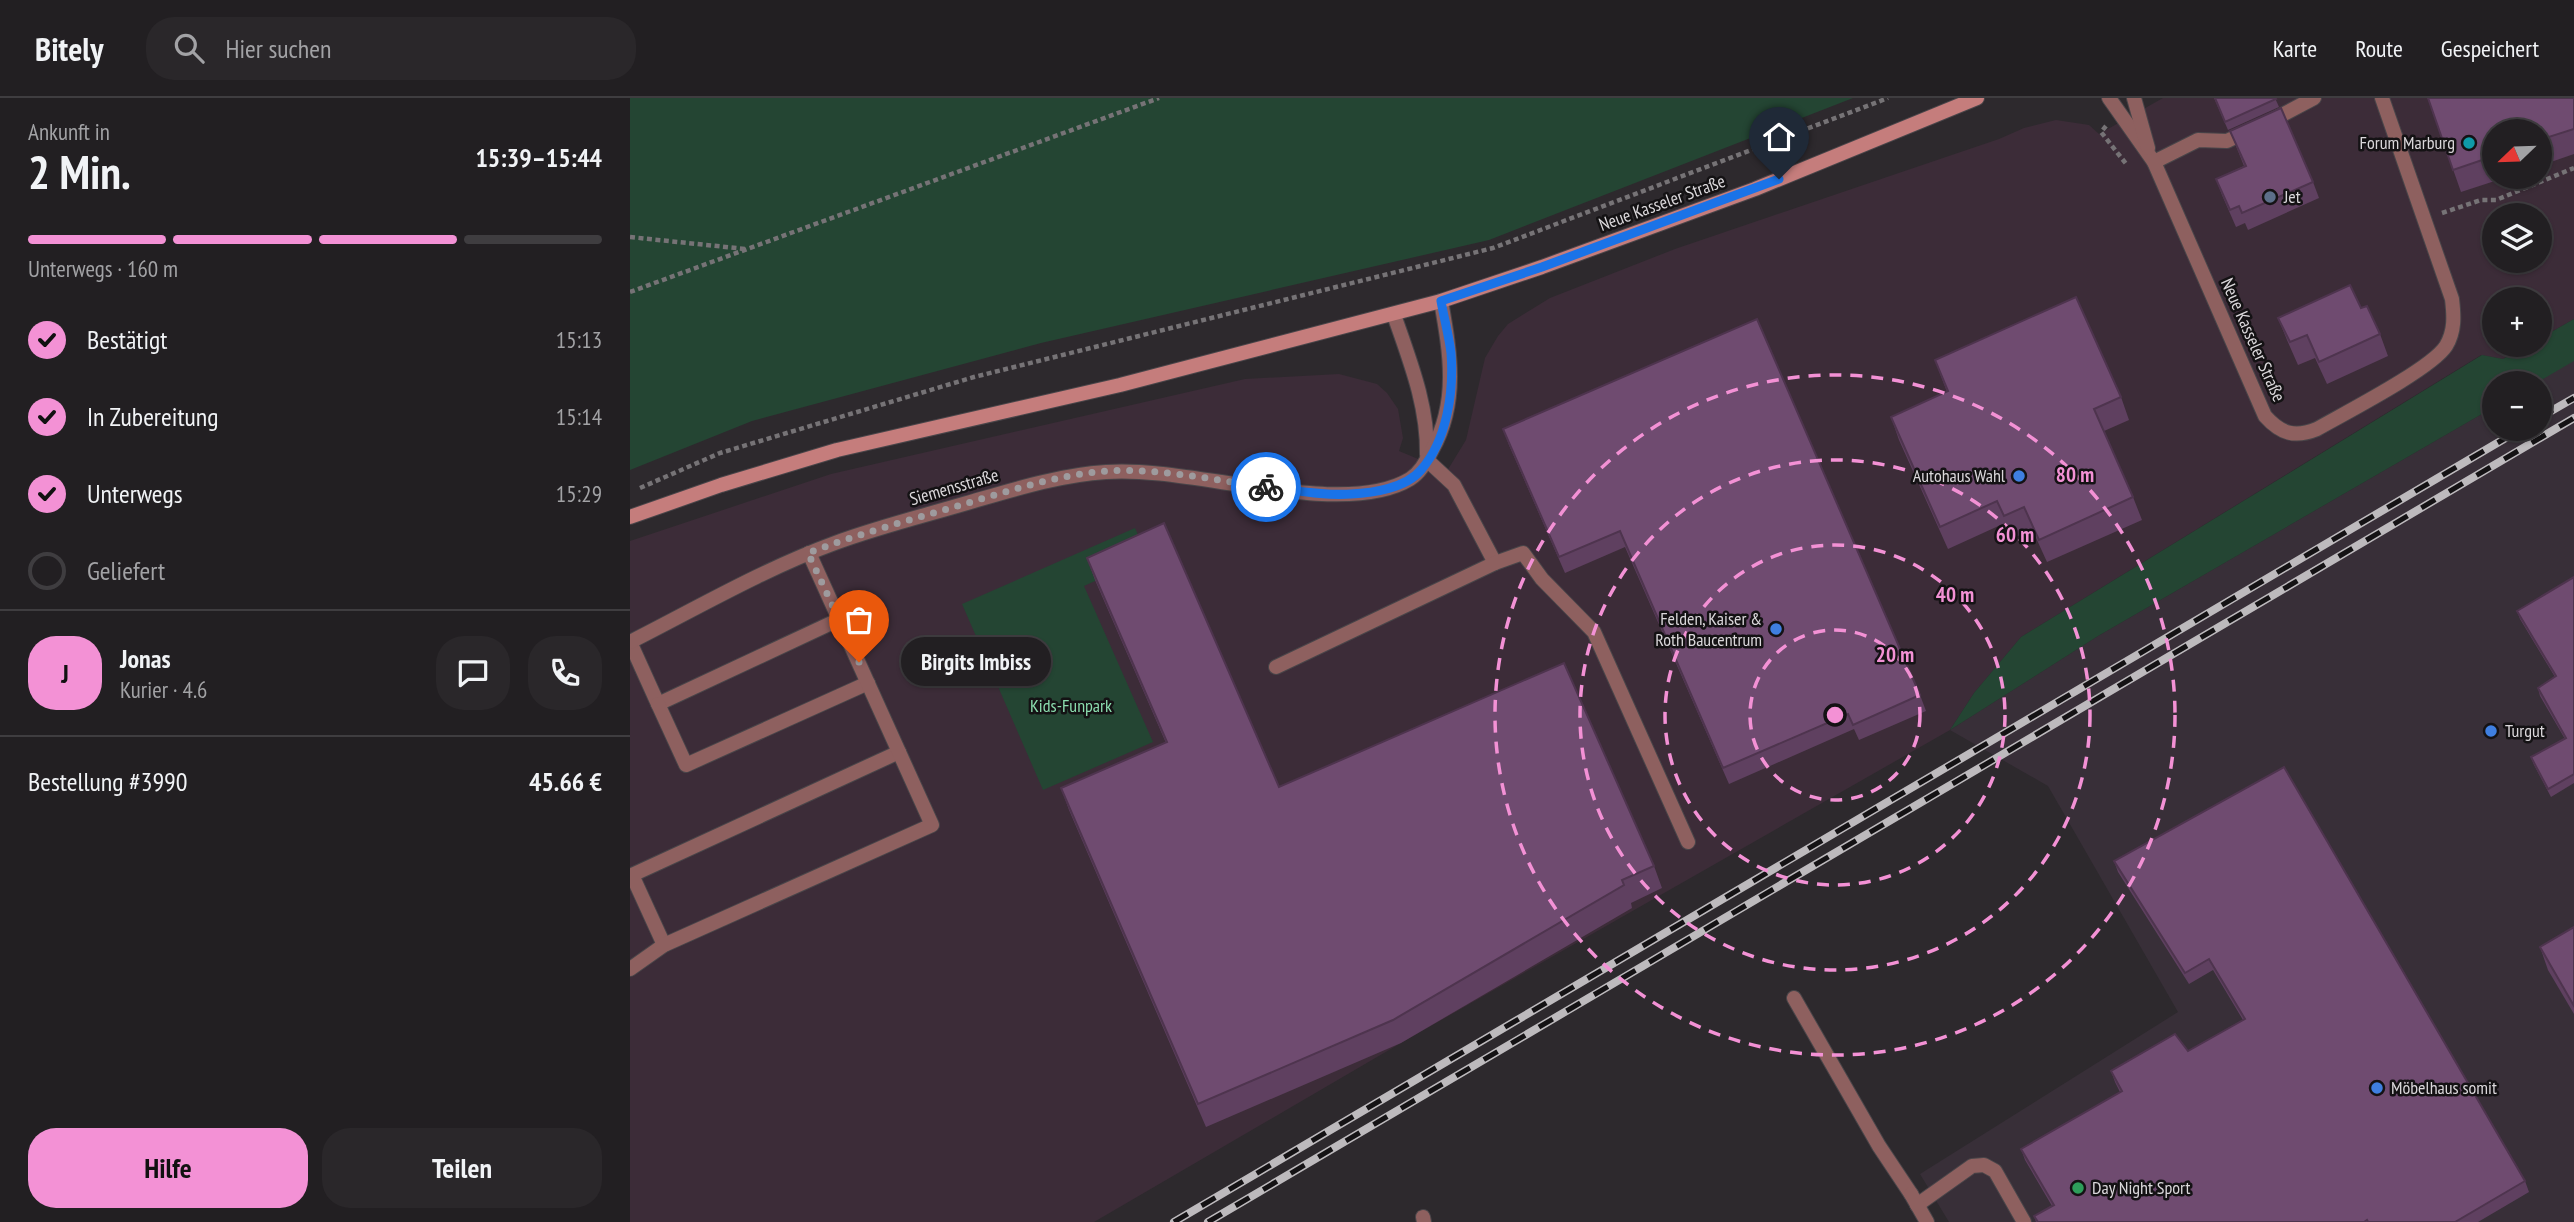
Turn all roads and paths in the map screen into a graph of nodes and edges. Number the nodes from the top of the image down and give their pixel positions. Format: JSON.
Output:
{"nodes":[{"id":1,"x":1158,"y":98,"type":"edge"},
{"id":2,"x":1888,"y":98,"type":"edge"},
{"id":3,"x":1977,"y":98,"type":"edge"},
{"id":4,"x":2109,"y":98,"type":"edge"},
{"id":5,"x":2134,"y":98,"type":"edge"},
{"id":6,"x":2314,"y":98,"type":"edge"},
{"id":7,"x":2382,"y":98,"type":"edge"},
{"id":8,"x":2151,"y":157,"type":"junction"},
{"id":9,"x":2574,"y":168,"type":"edge"},
{"id":10,"x":2424,"y":218,"type":"junction"},
{"id":11,"x":630,"y":237,"type":"edge"},
{"id":12,"x":746,"y":249,"type":"junction"},
{"id":13,"x":630,"y":292,"type":"edge"},
{"id":14,"x":1441,"y":301,"type":"junction"},
{"id":15,"x":1394,"y":314,"type":"junction"},
{"id":16,"x":1427,"y":460,"type":"junction"},
{"id":17,"x":630,"y":493,"type":"edge"},
{"id":18,"x":630,"y":517,"type":"edge"},
{"id":19,"x":808,"y":553,"type":"junction"},
{"id":20,"x":1495,"y":564,"type":"junction"},
{"id":21,"x":840,"y":619,"type":"junction"},
{"id":22,"x":630,"y":642,"type":"edge"},
{"id":23,"x":1276,"y":667,"type":"dead end"},
{"id":24,"x":868,"y":683,"type":"junction"},
{"id":25,"x":659,"y":704,"type":"junction"},
{"id":26,"x":899,"y":752,"type":"junction"},
{"id":27,"x":1688,"y":842,"type":"dead end"},
{"id":28,"x":664,"y":945,"type":"junction"},
{"id":29,"x":630,"y":969,"type":"edge"},
{"id":30,"x":1794,"y":998,"type":"dead end"},
{"id":31,"x":1914,"y":1199,"type":"junction"},
{"id":32,"x":1927,"y":1222,"type":"edge"},
{"id":33,"x":2024,"y":1222,"type":"edge"}],
"edges":[{"from":1,"to":12,"type":"path"},
{"from":2,"to":17,"type":"path"},
{"from":3,"to":14,"type":"main road","name":"Neue Kasseler Straße"},
{"from":4,"to":8,"type":"street","name":"Neue Kasseler Straße"},
{"from":5,"to":8,"type":"street","name":"Neue Kasseler Straße"},
{"from":6,"to":8,"type":"street"},
{"from":7,"to":10,"type":"street","name":"Neue Kasseler Straße"},
{"from":8,"to":10,"type":"street","name":"Neue Kasseler Straße"},
{"from":9,"to":10,"type":"path"},
{"from":11,"to":12,"type":"path"},
{"from":12,"to":13,"type":"path"},
{"from":14,"to":15,"type":"main road","name":"Neue Kasseler Straße"},
{"from":14,"to":16,"type":"street","name":"Siemensstraße"},
{"from":15,"to":16,"type":"street"},
{"from":15,"to":18,"type":"main road","name":"Neue Kasseler Straße"},
{"from":16,"to":19,"type":"street","name":"Siemensstraße"},
{"from":16,"to":20,"type":"street"},
{"from":19,"to":21,"type":"street"},
{"from":19,"to":22,"type":"street","name":"Siemensstraße"},
{"from":20,"to":23,"type":"street"},
{"from":20,"to":27,"type":"street"},
{"from":21,"to":24,"type":"street"},
{"from":21,"to":25,"type":"street"},
{"from":22,"to":25,"type":"street"},
{"from":24,"to":25,"type":"street"},
{"from":24,"to":26,"type":"street"},
{"from":26,"to":28,"type":"street"},
{"from":26,"to":28,"type":"street"},
{"from":28,"to":29,"type":"street"},
{"from":30,"to":31,"type":"street"},
{"from":31,"to":32,"type":"street"},
{"from":31,"to":33,"type":"street"}]}
